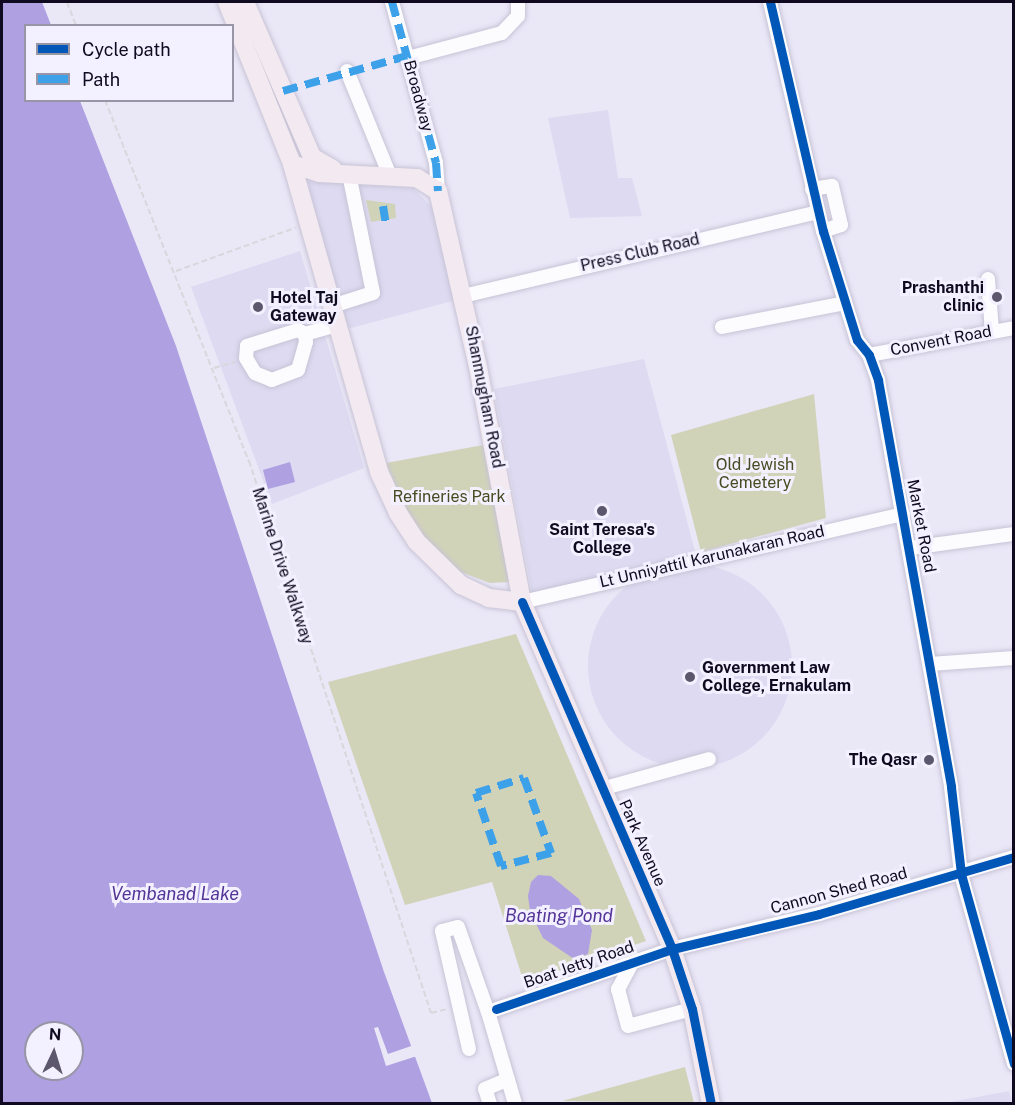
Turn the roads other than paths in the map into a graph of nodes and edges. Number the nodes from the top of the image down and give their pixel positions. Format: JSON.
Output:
{"nodes":[{"id":1,"x":227,"y":2,"type":"edge"},
{"id":2,"x":245,"y":2,"type":"edge"},
{"id":3,"x":392,"y":2,"type":"edge"},
{"id":4,"x":518,"y":2,"type":"edge"},
{"id":5,"x":770,"y":2,"type":"edge"},
{"id":6,"x":408,"y":58,"type":"junction"},
{"id":7,"x":347,"y":71,"type":"dead end"},
{"id":8,"x":312,"y":157,"type":"junction"},
{"id":9,"x":292,"y":164,"type":"junction"},
{"id":10,"x":349,"y":174,"type":"junction"},
{"id":11,"x":390,"y":176,"type":"junction"},
{"id":12,"x":812,"y":189,"type":"junction"},
{"id":13,"x":438,"y":191,"type":"junction"},
{"id":14,"x":818,"y":212,"type":"junction"},
{"id":15,"x":823,"y":231,"type":"junction"},
{"id":16,"x":988,"y":279,"type":"dead end"},
{"id":17,"x":463,"y":296,"type":"junction"},
{"id":18,"x":844,"y":303,"type":"junction"},
{"id":19,"x":332,"y":306,"type":"junction"},
{"id":20,"x":336,"y":325,"type":"junction"},
{"id":21,"x":722,"y":327,"type":"dead end"},
{"id":22,"x":1014,"y":328,"type":"edge"},
{"id":23,"x":992,"y":331,"type":"junction"},
{"id":24,"x":305,"y":334,"type":"junction"},
{"id":25,"x":869,"y":355,"type":"junction"},
{"id":26,"x":903,"y":514,"type":"junction"},
{"id":27,"x":1014,"y":534,"type":"edge"},
{"id":28,"x":910,"y":548,"type":"junction"},
{"id":29,"x":522,"y":602,"type":"junction"},
{"id":30,"x":1014,"y":658,"type":"edge"},
{"id":31,"x":930,"y":664,"type":"junction"},
{"id":32,"x":709,"y":759,"type":"dead end"},
{"id":33,"x":601,"y":789,"type":"junction"},
{"id":34,"x":1014,"y":857,"type":"edge"},
{"id":35,"x":961,"y":873,"type":"junction"},
{"id":36,"x":672,"y":949,"type":"junction"},
{"id":37,"x":632,"y":963,"type":"junction"},
{"id":38,"x":692,"y":1009,"type":"junction"},
{"id":39,"x":492,"y":1011,"type":"junction"},
{"id":40,"x":469,"y":1048,"type":"dead end"},
{"id":41,"x":1014,"y":1064,"type":"edge"},
{"id":42,"x":508,"y":1079,"type":"junction"},
{"id":43,"x":490,"y":1104,"type":"edge"},
{"id":44,"x":515,"y":1104,"type":"edge"},
{"id":45,"x":711,"y":1104,"type":"edge"}],
"edges":[{"from":1,"to":9,"type":"main road"},
{"from":2,"to":8,"type":"main road"},
{"from":3,"to":6,"type":"street","name":"Broadway"},
{"from":4,"to":6,"type":"street"},
{"from":5,"to":12,"type":"street","name":"Market Road"},
{"from":6,"to":13,"type":"street","name":"Broadway"},
{"from":7,"to":11,"type":"street"},
{"from":8,"to":9,"type":"main road"},
{"from":8,"to":10,"type":"main road"},
{"from":9,"to":10,"type":"main road"},
{"from":9,"to":19,"type":"main road"},
{"from":10,"to":11,"type":"main road"},
{"from":10,"to":19,"type":"street"},
{"from":11,"to":13,"type":"main road"},
{"from":12,"to":14,"type":"street","name":"Market Road"},
{"from":12,"to":15,"type":"street"},
{"from":13,"to":17,"type":"main road","name":"Shanmugham Road"},
{"from":14,"to":15,"type":"street","name":"Market Road"},
{"from":14,"to":17,"type":"street","name":"Press Club Road"},
{"from":15,"to":18,"type":"street","name":"Market Road"},
{"from":16,"to":23,"type":"street"},
{"from":17,"to":29,"type":"main road","name":"Shanmugham Road"},
{"from":18,"to":21,"type":"street"},
{"from":18,"to":25,"type":"street","name":"Market Road"},
{"from":19,"to":20,"type":"main road"},
{"from":20,"to":24,"type":"street"},
{"from":20,"to":29,"type":"main road"},
{"from":22,"to":23,"type":"street","name":"Convent Road"},
{"from":23,"to":25,"type":"street","name":"Convent Road"},
{"from":24,"to":24,"type":"street"},
{"from":25,"to":26,"type":"street","name":"Market Road"},
{"from":26,"to":28,"type":"street","name":"Market Road"},
{"from":26,"to":29,"type":"street","name":"Lt Unniyattil Karunakaran Road"},
{"from":27,"to":28,"type":"street"},
{"from":28,"to":31,"type":"street","name":"Market Road"},
{"from":29,"to":33,"type":"main road","name":"Park Avenue"},
{"from":30,"to":31,"type":"street"},
{"from":31,"to":35,"type":"street","name":"Market Road"},
{"from":32,"to":33,"type":"street"},
{"from":33,"to":36,"type":"main road","name":"Park Avenue"},
{"from":34,"to":35,"type":"street","name":"Cannon Shed Road"},
{"from":35,"to":36,"type":"street","name":"Cannon Shed Road"},
{"from":35,"to":41,"type":"street","name":"Market Road"},
{"from":36,"to":37,"type":"street","name":"Boat Jetty Road"},
{"from":36,"to":38,"type":"main road","name":"Park Avenue"},
{"from":37,"to":38,"type":"street"},
{"from":37,"to":39,"type":"street","name":"Boat Jetty Road"},
{"from":38,"to":45,"type":"main road","name":"Park Avenue"},
{"from":39,"to":40,"type":"street"},
{"from":39,"to":42,"type":"street"},
{"from":42,"to":43,"type":"street"},
{"from":42,"to":44,"type":"street"}]}
